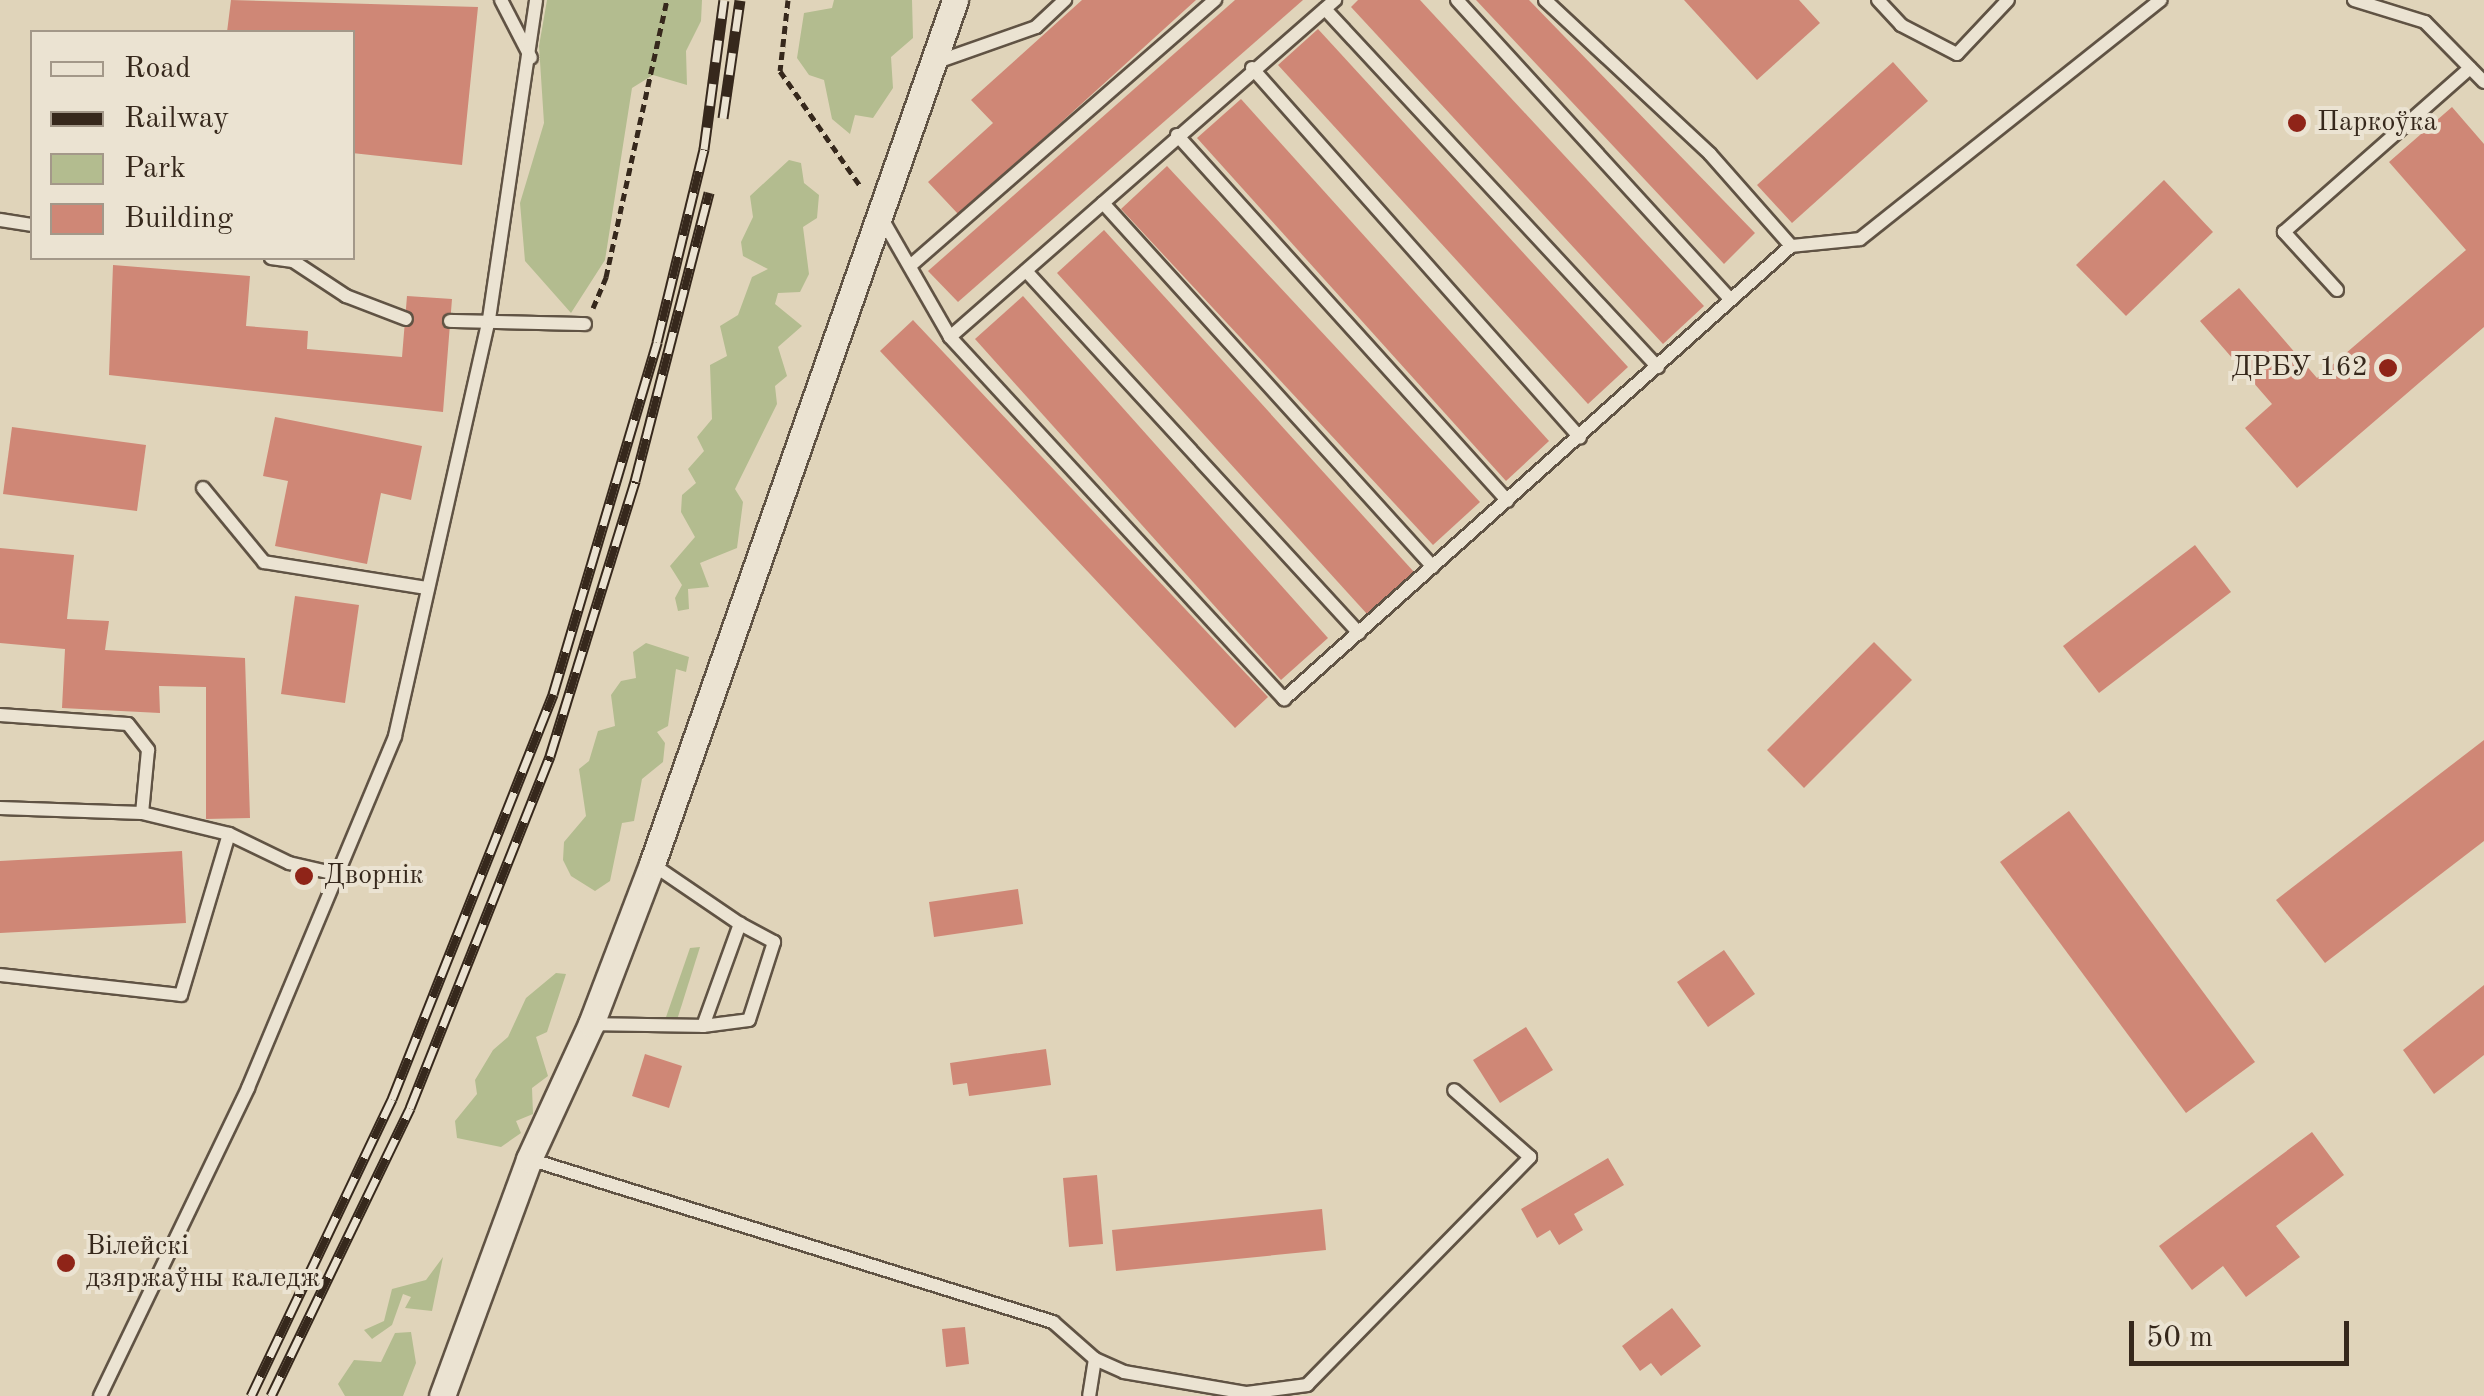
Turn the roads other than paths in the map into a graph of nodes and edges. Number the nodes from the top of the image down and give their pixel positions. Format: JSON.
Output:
{"nodes":[{"id":1,"x":501,"y":0,"type":"edge"},
{"id":2,"x":536,"y":0,"type":"edge"},
{"id":3,"x":956,"y":0,"type":"edge"},
{"id":4,"x":1065,"y":0,"type":"edge"},
{"id":5,"x":1215,"y":0,"type":"edge"},
{"id":6,"x":1457,"y":0,"type":"edge"},
{"id":7,"x":1546,"y":0,"type":"edge"},
{"id":8,"x":1878,"y":0,"type":"edge"},
{"id":9,"x":2008,"y":0,"type":"edge"},
{"id":10,"x":2161,"y":0,"type":"edge"},
{"id":11,"x":2354,"y":0,"type":"edge"},
{"id":12,"x":1330,"y":4,"type":"edge"},
{"id":13,"x":531,"y":58,"type":"junction"},
{"id":14,"x":932,"y":64,"type":"junction"},
{"id":15,"x":1252,"y":68,"type":"junction"},
{"id":16,"x":2470,"y":68,"type":"junction"},
{"id":17,"x":2484,"y":82,"type":"edge"},
{"id":18,"x":1177,"y":135,"type":"junction"},
{"id":19,"x":1103,"y":203,"type":"junction"},
{"id":20,"x":877,"y":210,"type":"junction"},
{"id":21,"x":0,"y":220,"type":"edge"},
{"id":22,"x":30,"y":225,"type":"edge"},
{"id":23,"x":1791,"y":246,"type":"junction"},
{"id":24,"x":293,"y":260,"type":"edge"},
{"id":25,"x":910,"y":266,"type":"junction"},
{"id":26,"x":1026,"y":271,"type":"junction"},
{"id":27,"x":2336,"y":290,"type":"dead end"},
{"id":28,"x":1730,"y":299,"type":"junction"},
{"id":29,"x":406,"y":319,"type":"dead end"},
{"id":30,"x":450,"y":320,"type":"dead end"},
{"id":31,"x":489,"y":320,"type":"junction"},
{"id":32,"x":585,"y":324,"type":"road end"},
{"id":33,"x":950,"y":337,"type":"junction"},
{"id":34,"x":1658,"y":367,"type":"junction"},
{"id":35,"x":1580,"y":437,"type":"junction"},
{"id":36,"x":202,"y":488,"type":"dead end"},
{"id":37,"x":1508,"y":501,"type":"junction"},
{"id":38,"x":1433,"y":567,"type":"junction"},
{"id":39,"x":427,"y":588,"type":"junction"},
{"id":40,"x":1358,"y":633,"type":"junction"},
{"id":41,"x":0,"y":715,"type":"edge"},
{"id":42,"x":0,"y":808,"type":"edge"},
{"id":43,"x":142,"y":814,"type":"junction"},
{"id":44,"x":229,"y":834,"type":"junction"},
{"id":45,"x":652,"y":864,"type":"junction"},
{"id":46,"x":336,"y":874,"type":"junction"},
{"id":47,"x":740,"y":924,"type":"junction"},
{"id":48,"x":0,"y":974,"type":"edge"},
{"id":49,"x":591,"y":1024,"type":"junction"},
{"id":50,"x":704,"y":1026,"type":"junction"},
{"id":51,"x":1454,"y":1090,"type":"dead end"},
{"id":52,"x":528,"y":1160,"type":"junction"},
{"id":53,"x":1095,"y":1359,"type":"junction"},
{"id":54,"x":100,"y":1396,"type":"edge"},
{"id":55,"x":442,"y":1396,"type":"edge"},
{"id":56,"x":1089,"y":1396,"type":"edge"}],
"edges":[{"from":1,"to":13,"type":"lane"},
{"from":2,"to":13,"type":"lane"},
{"from":3,"to":14,"type":"street"},
{"from":4,"to":14,"type":"lane"},
{"from":5,"to":25,"type":"lane"},
{"from":6,"to":28,"type":"lane"},
{"from":7,"to":23,"type":"lane"},
{"from":8,"to":9,"type":"lane"},
{"from":10,"to":23,"type":"lane"},
{"from":11,"to":16,"type":"lane"},
{"from":12,"to":15,"type":"lane"},
{"from":12,"to":34,"type":"lane"},
{"from":13,"to":31,"type":"lane"},
{"from":14,"to":20,"type":"street"},
{"from":15,"to":18,"type":"lane"},
{"from":15,"to":35,"type":"lane"},
{"from":16,"to":17,"type":"lane"},
{"from":16,"to":27,"type":"lane"},
{"from":18,"to":19,"type":"lane"},
{"from":18,"to":37,"type":"lane"},
{"from":19,"to":26,"type":"lane"},
{"from":19,"to":38,"type":"lane"},
{"from":20,"to":25,"type":"lane"},
{"from":20,"to":45,"type":"street"},
{"from":21,"to":22,"type":"lane"},
{"from":23,"to":28,"type":"lane"},
{"from":24,"to":29,"type":"lane"},
{"from":25,"to":33,"type":"lane"},
{"from":26,"to":33,"type":"lane"},
{"from":26,"to":40,"type":"lane"},
{"from":28,"to":34,"type":"lane"},
{"from":30,"to":31,"type":"lane"},
{"from":31,"to":32,"type":"lane"},
{"from":31,"to":39,"type":"lane"},
{"from":33,"to":40,"type":"lane"},
{"from":34,"to":35,"type":"lane"},
{"from":35,"to":37,"type":"lane"},
{"from":36,"to":39,"type":"lane"},
{"from":37,"to":38,"type":"lane"},
{"from":38,"to":40,"type":"lane"},
{"from":39,"to":46,"type":"lane"},
{"from":41,"to":43,"type":"lane"},
{"from":42,"to":43,"type":"lane"},
{"from":43,"to":44,"type":"lane"},
{"from":44,"to":46,"type":"lane"},
{"from":44,"to":48,"type":"lane"},
{"from":45,"to":47,"type":"lane"},
{"from":45,"to":49,"type":"street"},
{"from":46,"to":54,"type":"lane"},
{"from":47,"to":50,"type":"lane"},
{"from":47,"to":50,"type":"lane"},
{"from":49,"to":50,"type":"lane"},
{"from":49,"to":52,"type":"street"},
{"from":51,"to":53,"type":"lane"},
{"from":52,"to":53,"type":"lane"},
{"from":52,"to":55,"type":"street"},
{"from":53,"to":56,"type":"lane"}]}
